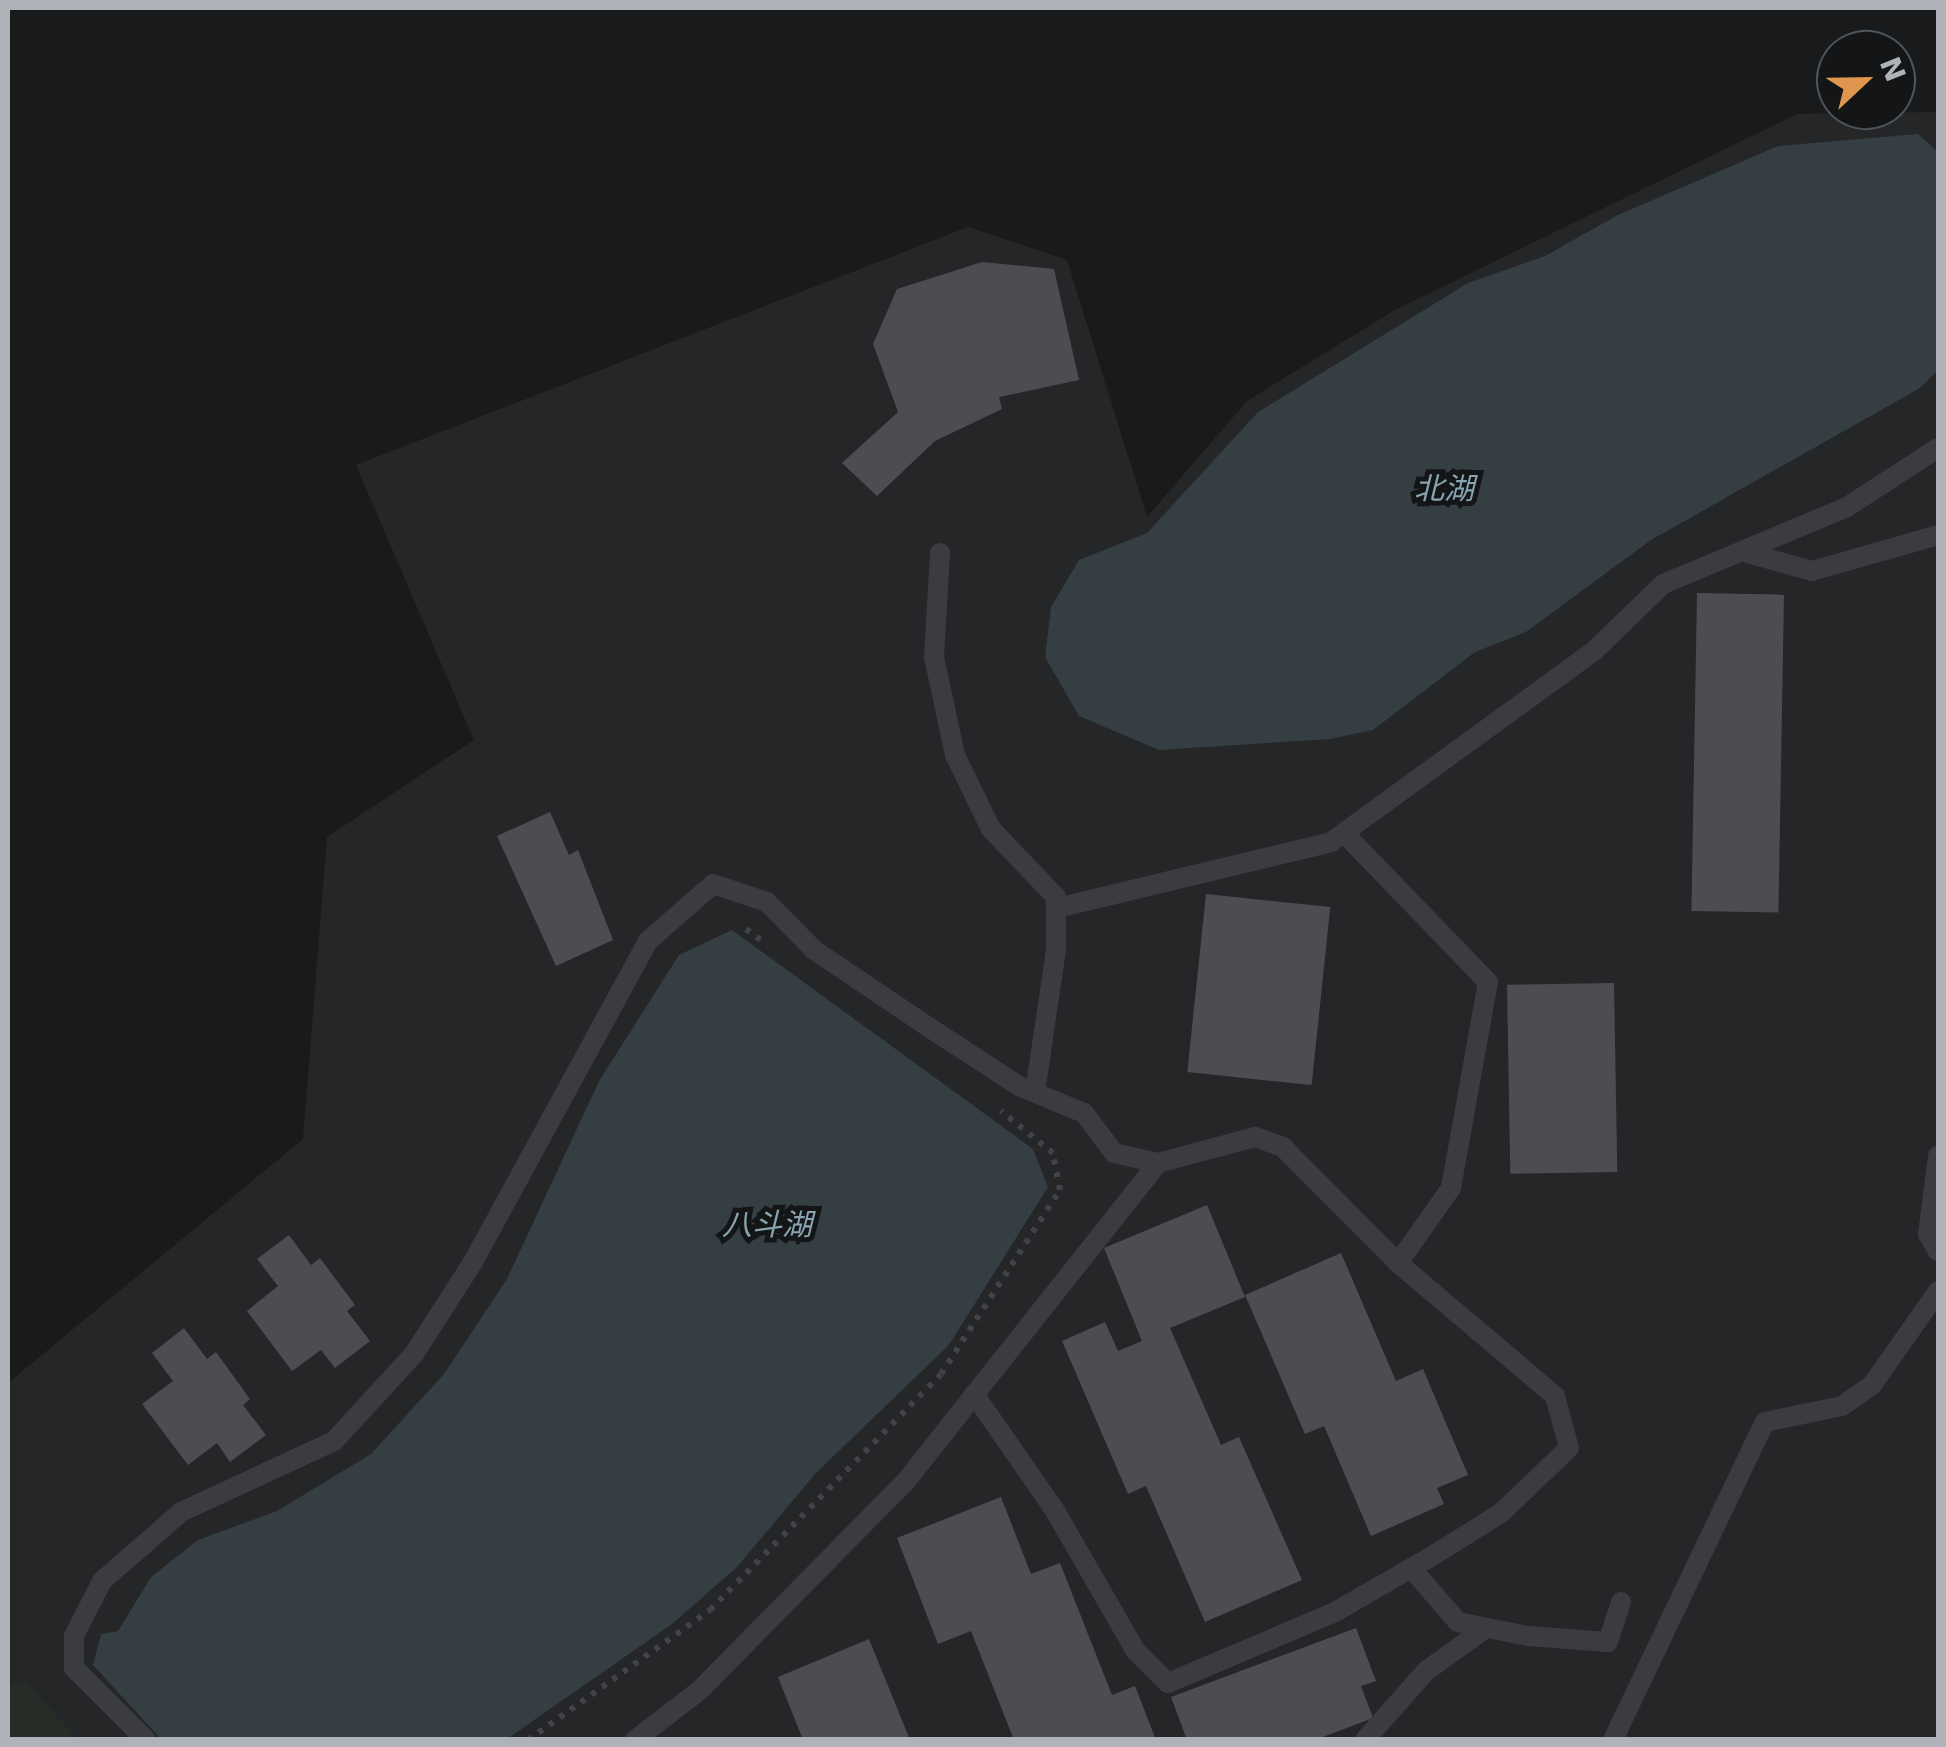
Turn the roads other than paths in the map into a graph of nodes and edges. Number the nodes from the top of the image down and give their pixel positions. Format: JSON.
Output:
{"nodes":[{"id":1,"x":1938,"y":448,"type":"edge"},
{"id":2,"x":1938,"y":535,"type":"edge"},
{"id":3,"x":940,"y":553,"type":"dead end"},
{"id":4,"x":1748,"y":553,"type":"junction"},
{"id":5,"x":1344,"y":833,"type":"junction"},
{"id":6,"x":1056,"y":908,"type":"junction"},
{"id":7,"x":1036,"y":1092,"type":"junction"},
{"id":8,"x":1938,"y":1156,"type":"edge"},
{"id":9,"x":1158,"y":1163,"type":"junction"},
{"id":10,"x":1938,"y":1250,"type":"edge"},
{"id":11,"x":1398,"y":1263,"type":"junction"},
{"id":12,"x":1938,"y":1290,"type":"edge"},
{"id":13,"x":974,"y":1394,"type":"junction"},
{"id":14,"x":1411,"y":1568,"type":"junction"},
{"id":15,"x":1621,"y":1602,"type":"dead end"},
{"id":16,"x":1486,"y":1628,"type":"junction"},
{"id":17,"x":146,"y":1740,"type":"edge"},
{"id":18,"x":635,"y":1740,"type":"edge"},
{"id":19,"x":1365,"y":1740,"type":"edge"},
{"id":20,"x":1613,"y":1740,"type":"edge"}],
"edges":[{"from":1,"to":4,"type":"lane"},
{"from":2,"to":4,"type":"lane"},
{"from":3,"to":6,"type":"lane"},
{"from":4,"to":5,"type":"lane"},
{"from":5,"to":6,"type":"lane"},
{"from":5,"to":11,"type":"lane"},
{"from":6,"to":7,"type":"lane"},
{"from":7,"to":9,"type":"lane"},
{"from":7,"to":17,"type":"lane"},
{"from":8,"to":10,"type":"lane"},
{"from":9,"to":11,"type":"lane"},
{"from":9,"to":13,"type":"lane"},
{"from":11,"to":14,"type":"lane"},
{"from":12,"to":20,"type":"lane"},
{"from":13,"to":14,"type":"lane"},
{"from":13,"to":18,"type":"lane"},
{"from":14,"to":16,"type":"lane"},
{"from":15,"to":16,"type":"lane"},
{"from":16,"to":19,"type":"lane"}]}
